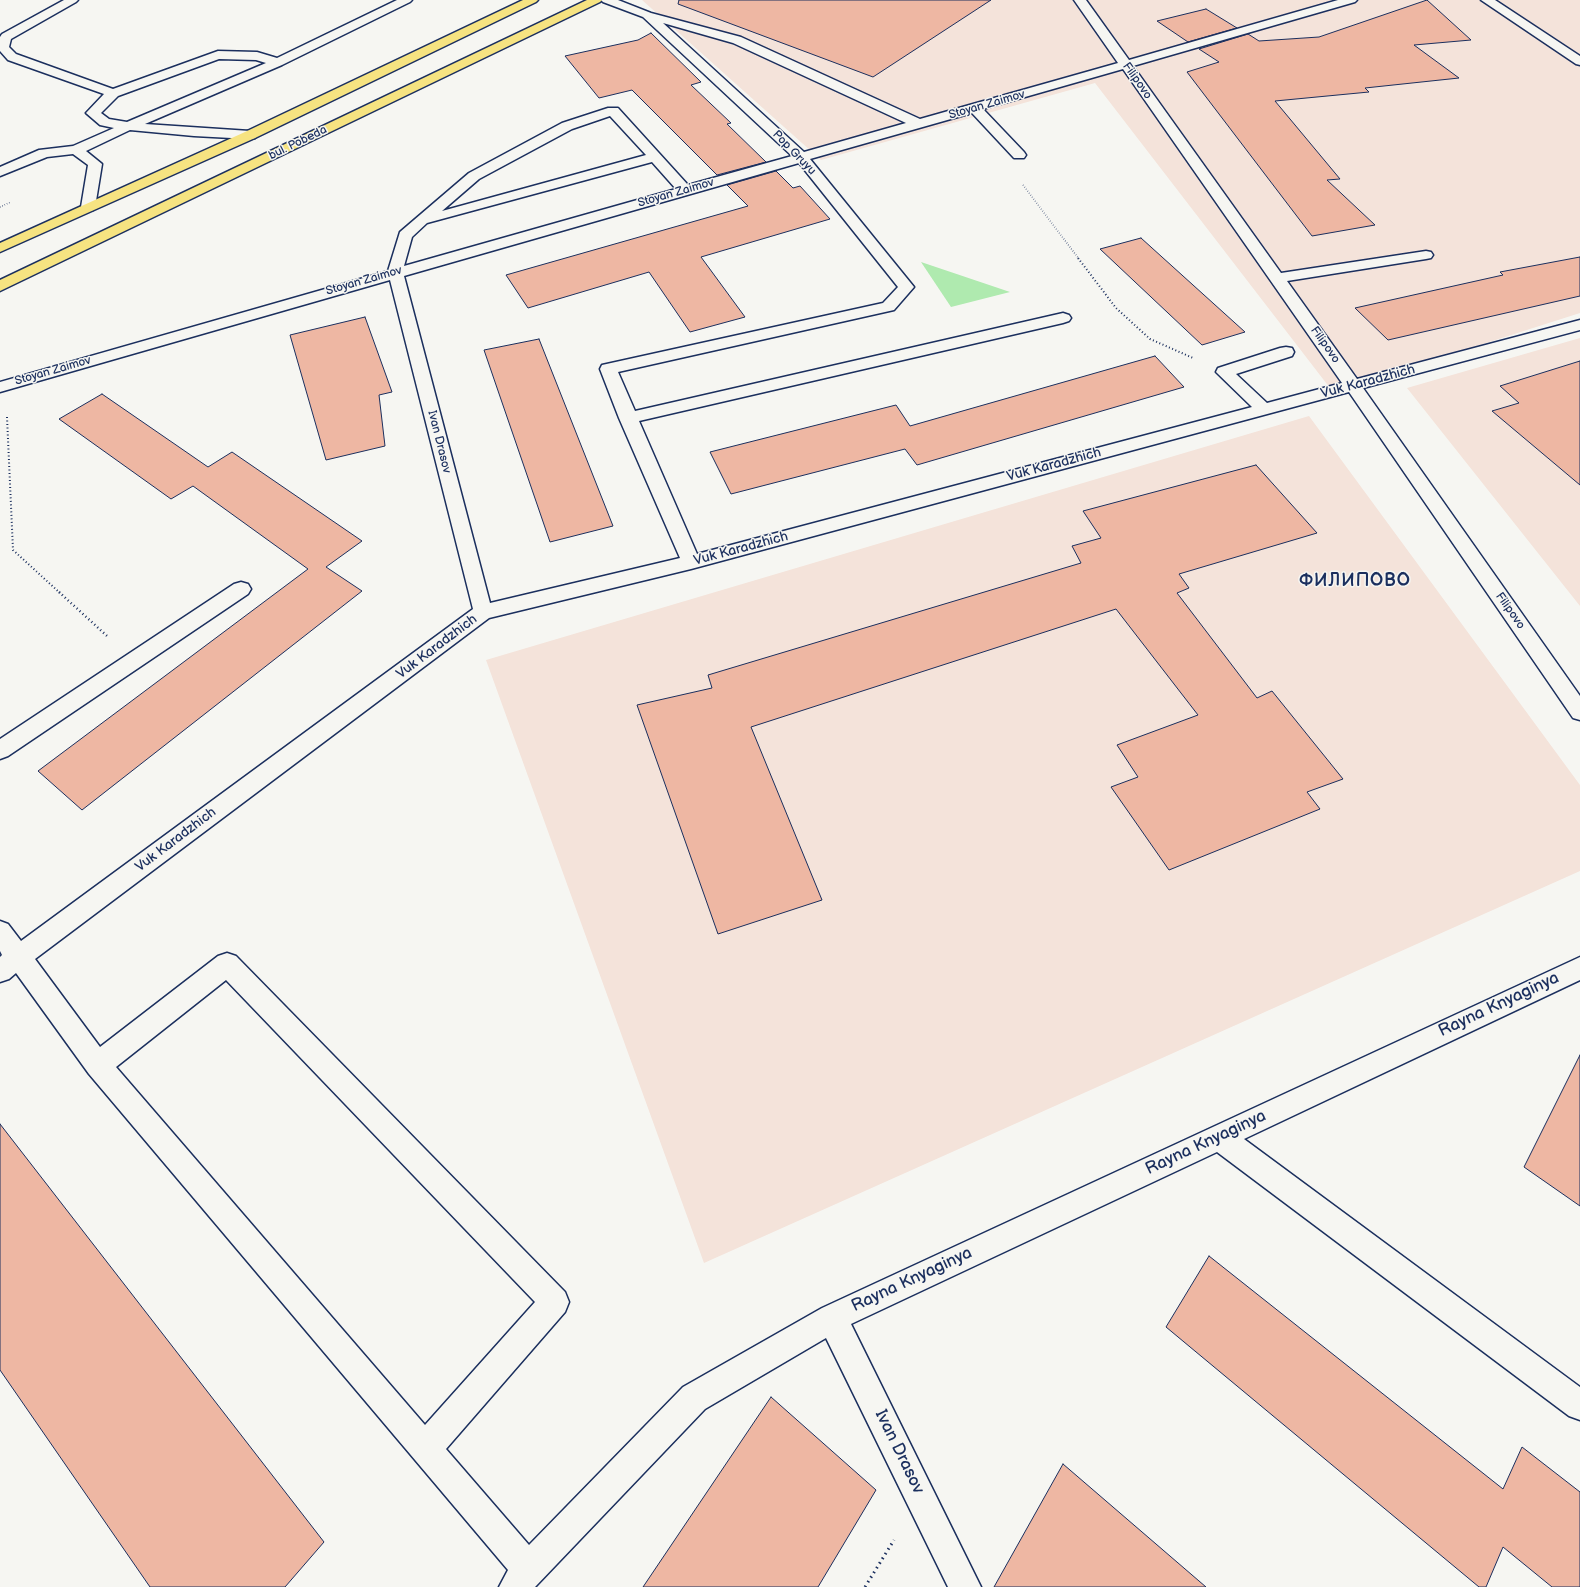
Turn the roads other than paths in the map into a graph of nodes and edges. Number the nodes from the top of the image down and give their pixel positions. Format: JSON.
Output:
{"nodes":[{"id":1,"x":72,"y":0,"type":"edge"},
{"id":2,"x":406,"y":0,"type":"edge"},
{"id":3,"x":532,"y":0,"type":"edge"},
{"id":4,"x":596,"y":0,"type":"edge"},
{"id":5,"x":607,"y":0,"type":"edge"},
{"id":6,"x":1080,"y":0,"type":"edge"},
{"id":7,"x":1352,"y":0,"type":"edge"},
{"id":8,"x":1487,"y":0,"type":"edge"},
{"id":9,"x":647,"y":14,"type":"junction"},
{"id":10,"x":1580,"y":60,"type":"edge"},
{"id":11,"x":278,"y":62,"type":"junction"},
{"id":12,"x":1126,"y":65,"type":"junction"},
{"id":13,"x":113,"y":93,"type":"junction"},
{"id":14,"x":975,"y":108,"type":"junction"},
{"id":15,"x":919,"y":124,"type":"junction"},
{"id":16,"x":128,"y":126,"type":"junction"},
{"id":17,"x":250,"y":135,"type":"junction"},
{"id":18,"x":76,"y":150,"type":"junction"},
{"id":19,"x":1019,"y":155,"type":"road end"},
{"id":20,"x":655,"y":158,"type":"junction"},
{"id":21,"x":802,"y":158,"type":"junction"},
{"id":22,"x":0,"y":172,"type":"edge"},
{"id":23,"x":685,"y":191,"type":"junction"},
{"id":24,"x":88,"y":207,"type":"junction"},
{"id":25,"x":421,"y":221,"type":"junction"},
{"id":26,"x":0,"y":248,"type":"edge"},
{"id":27,"x":1426,"y":255,"type":"dead end"},
{"id":28,"x":395,"y":272,"type":"junction"},
{"id":29,"x":1277,"y":278,"type":"junction"},
{"id":30,"x":0,"y":286,"type":"edge"},
{"id":31,"x":1063,"y":318,"type":"dead end"},
{"id":32,"x":1580,"y":325,"type":"edge"},
{"id":33,"x":1286,"y":352,"type":"dead end"},
{"id":34,"x":3,"y":386,"type":"edge"},
{"id":35,"x":1353,"y":386,"type":"junction"},
{"id":36,"x":1264,"y":409,"type":"junction"},
{"id":37,"x":628,"y":418,"type":"junction"},
{"id":38,"x":690,"y":562,"type":"junction"},
{"id":39,"x":242,"y":589,"type":"dead end"},
{"id":40,"x":483,"y":612,"type":"junction"},
{"id":41,"x":1580,"y":712,"type":"edge"},
{"id":42,"x":0,"y":750,"type":"edge"},
{"id":43,"x":0,"y":932,"type":"edge"},
{"id":44,"x":10,"y":964,"type":"edge"},
{"id":45,"x":1580,"y":968,"type":"edge"},
{"id":46,"x":98,"y":1065,"type":"junction"},
{"id":47,"x":1219,"y":1137,"type":"junction"},
{"id":48,"x":832,"y":1318,"type":"junction"},
{"id":49,"x":1580,"y":1405,"type":"edge"},
{"id":50,"x":425,"y":1449,"type":"junction"},
{"id":51,"x":522,"y":1578,"type":"edge"},
{"id":52,"x":965,"y":1587,"type":"edge"}],
"edges":[{"from":1,"to":13,"type":"street"},
{"from":2,"to":11,"type":"street"},
{"from":3,"to":17,"type":"main road","name":"bul. Pobeda"},
{"from":4,"to":30,"type":"main road","name":"bul. Pobeda"},
{"from":5,"to":9,"type":"street"},
{"from":6,"to":12,"type":"street","name":"Filipovo"},
{"from":7,"to":12,"type":"street","name":"Stoyan Zaimov"},
{"from":8,"to":10,"type":"street"},
{"from":9,"to":15,"type":"street"},
{"from":9,"to":21,"type":"street","name":"Pop Gruyu"},
{"from":11,"to":13,"type":"street"},
{"from":11,"to":16,"type":"street"},
{"from":12,"to":14,"type":"street","name":"Stoyan Zaimov"},
{"from":12,"to":29,"type":"street","name":"Filipovo"},
{"from":13,"to":16,"type":"street"},
{"from":14,"to":15,"type":"street","name":"Stoyan Zaimov"},
{"from":14,"to":19,"type":"street"},
{"from":15,"to":21,"type":"street","name":"Stoyan Zaimov"},
{"from":16,"to":17,"type":"street"},
{"from":16,"to":18,"type":"street"},
{"from":17,"to":24,"type":"main road","name":"bul. Pobeda"},
{"from":18,"to":22,"type":"street"},
{"from":18,"to":24,"type":"street"},
{"from":20,"to":23,"type":"street"},
{"from":20,"to":25,"type":"street"},
{"from":20,"to":25,"type":"street"},
{"from":21,"to":23,"type":"street","name":"Stoyan Zaimov"},
{"from":21,"to":37,"type":"street","name":"Pop Gruyu"},
{"from":23,"to":28,"type":"street","name":"Stoyan Zaimov"},
{"from":24,"to":26,"type":"main road","name":"bul. Pobeda"},
{"from":25,"to":28,"type":"street"},
{"from":27,"to":29,"type":"street"},
{"from":28,"to":34,"type":"street","name":"Stoyan Zaimov"},
{"from":28,"to":40,"type":"street","name":"Ivan Drasov"},
{"from":29,"to":35,"type":"street","name":"Filipovo"},
{"from":31,"to":37,"type":"street"},
{"from":32,"to":35,"type":"street","name":"Vuk Karadzhich"},
{"from":33,"to":36,"type":"street"},
{"from":35,"to":36,"type":"street","name":"Vuk Karadzhich"},
{"from":35,"to":41,"type":"street","name":"Filipovo"},
{"from":36,"to":38,"type":"street","name":"Vuk Karadzhich"},
{"from":37,"to":38,"type":"street"},
{"from":38,"to":40,"type":"street","name":"Vuk Karadzhich"},
{"from":39,"to":42,"type":"street"},
{"from":40,"to":44,"type":"street","name":"Vuk Karadzhich"},
{"from":43,"to":44,"type":"street"},
{"from":44,"to":46,"type":"street"},
{"from":45,"to":47,"type":"street","name":"Rayna Knyaginya"},
{"from":46,"to":50,"type":"street"},
{"from":46,"to":50,"type":"street"},
{"from":47,"to":48,"type":"street","name":"Rayna Knyaginya"},
{"from":47,"to":49,"type":"street"},
{"from":48,"to":51,"type":"street","name":"Rayna Knyaginya"},
{"from":48,"to":52,"type":"street","name":"Ivan Drasov"},
{"from":50,"to":51,"type":"street"}]}
